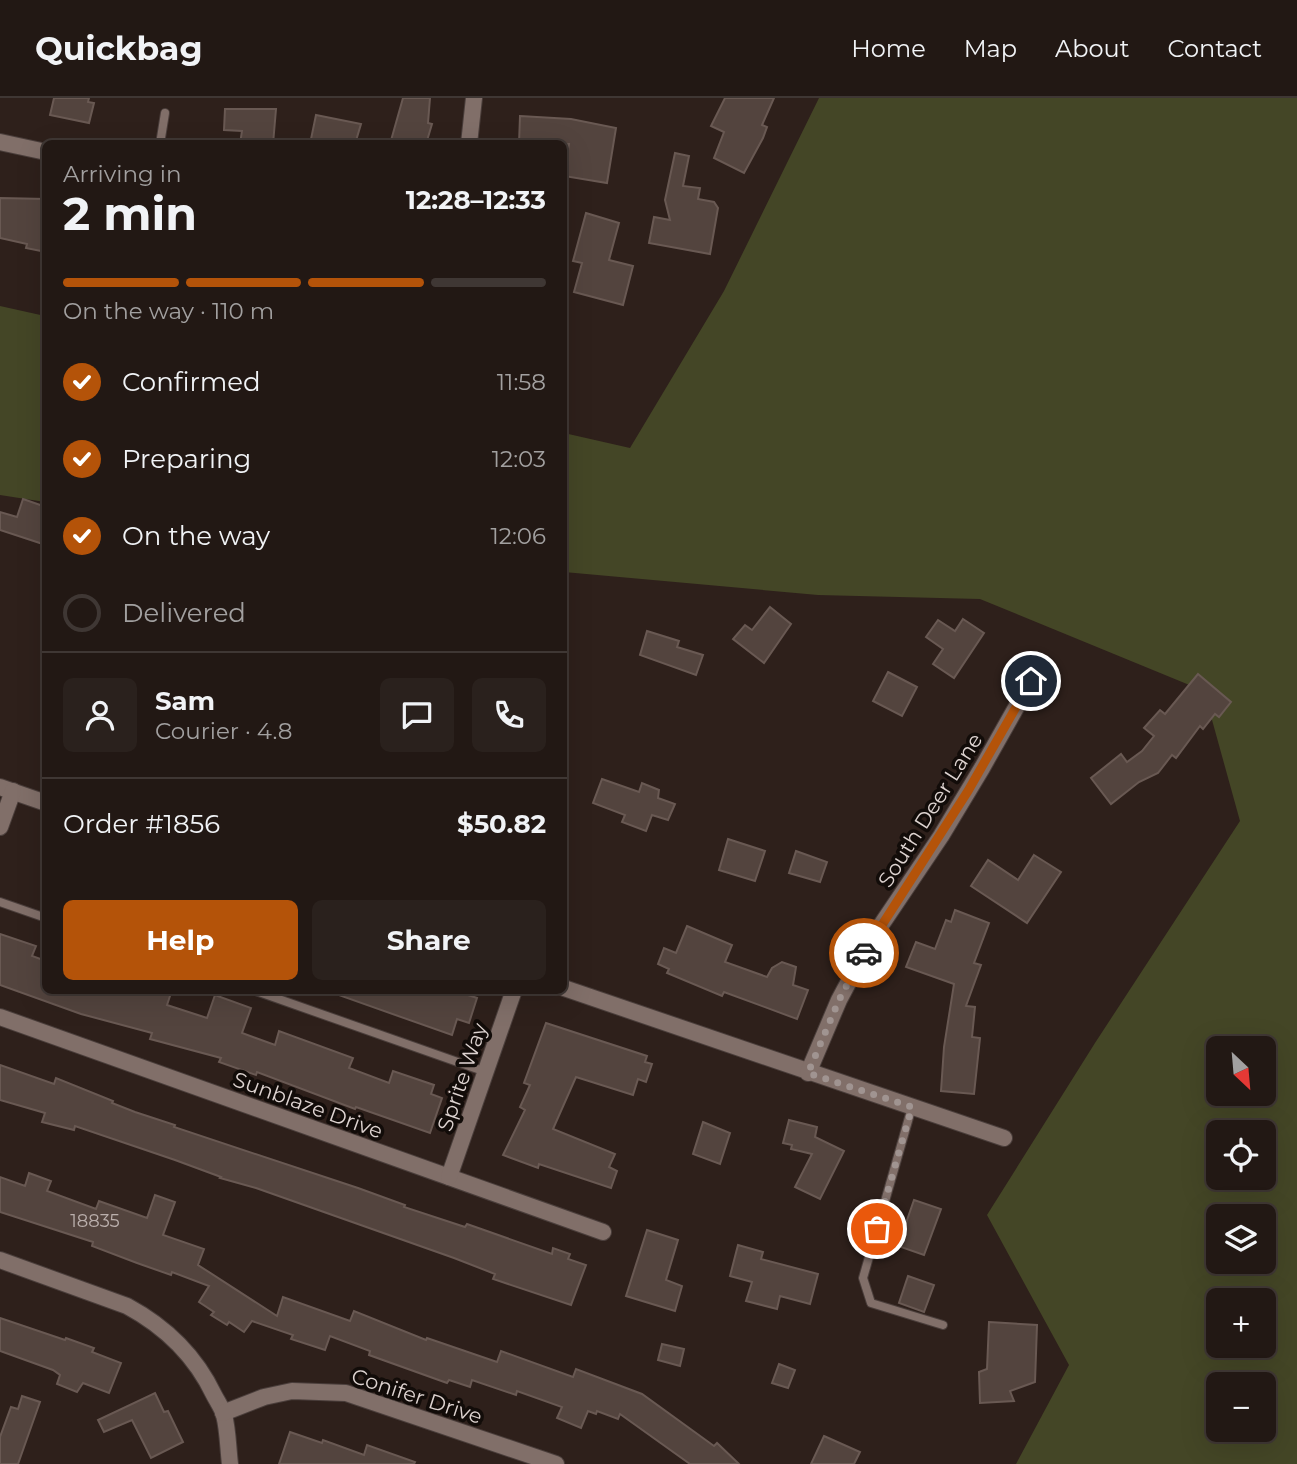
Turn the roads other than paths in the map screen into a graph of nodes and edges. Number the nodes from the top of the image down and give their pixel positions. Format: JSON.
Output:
{"nodes":[{"id":1,"x":474,"y":98,"type":"edge"},
{"id":2,"x":166,"y":113,"type":"dead end"},
{"id":3,"x":161,"y":140,"type":"edge"},
{"id":4,"x":469,"y":140,"type":"edge"},
{"id":5,"x":0,"y":142,"type":"edge"},
{"id":6,"x":42,"y":151,"type":"edge"},
{"id":7,"x":1031,"y":681,"type":"dead end"},
{"id":8,"x":6,"y":789,"type":"edge"},
{"id":9,"x":42,"y":802,"type":"edge"},
{"id":10,"x":0,"y":827,"type":"edge"},
{"id":11,"x":0,"y":902,"type":"edge"},
{"id":12,"x":42,"y":917,"type":"edge"},
{"id":13,"x":567,"y":989,"type":"edge"},
{"id":14,"x":264,"y":994,"type":"edge"},
{"id":15,"x":513,"y":994,"type":"edge"},
{"id":16,"x":0,"y":1017,"type":"edge"},
{"id":17,"x":486,"y":1072,"type":"junction"},
{"id":18,"x":808,"y":1073,"type":"junction"},
{"id":19,"x":912,"y":1107,"type":"junction"},
{"id":20,"x":1004,"y":1138,"type":"dead end"},
{"id":21,"x":449,"y":1177,"type":"junction"},
{"id":22,"x":603,"y":1232,"type":"dead end"},
{"id":23,"x":0,"y":1260,"type":"edge"},
{"id":24,"x":943,"y":1325,"type":"dead end"},
{"id":25,"x":223,"y":1413,"type":"junction"},
{"id":26,"x":230,"y":1464,"type":"edge"},
{"id":27,"x":556,"y":1464,"type":"edge"}],
"edges":[{"from":1,"to":4,"type":"street"},
{"from":2,"to":3,"type":"lane"},
{"from":5,"to":6,"type":"street"},
{"from":7,"to":18,"type":"street","name":"South Deer Lane"},
{"from":8,"to":9,"type":"street"},
{"from":8,"to":10,"type":"street"},
{"from":11,"to":12,"type":"lane"},
{"from":13,"to":18,"type":"street"},
{"from":14,"to":17,"type":"lane"},
{"from":15,"to":17,"type":"street","name":"Sprite Way"},
{"from":16,"to":21,"type":"street","name":"Sunblaze Drive"},
{"from":17,"to":21,"type":"street","name":"Sprite Way"},
{"from":18,"to":19,"type":"street"},
{"from":19,"to":20,"type":"street"},
{"from":19,"to":24,"type":"lane"},
{"from":21,"to":22,"type":"street","name":"Sunblaze Drive"},
{"from":23,"to":25,"type":"street"},
{"from":25,"to":26,"type":"street"},
{"from":25,"to":27,"type":"street","name":"Conifer Drive"}]}
